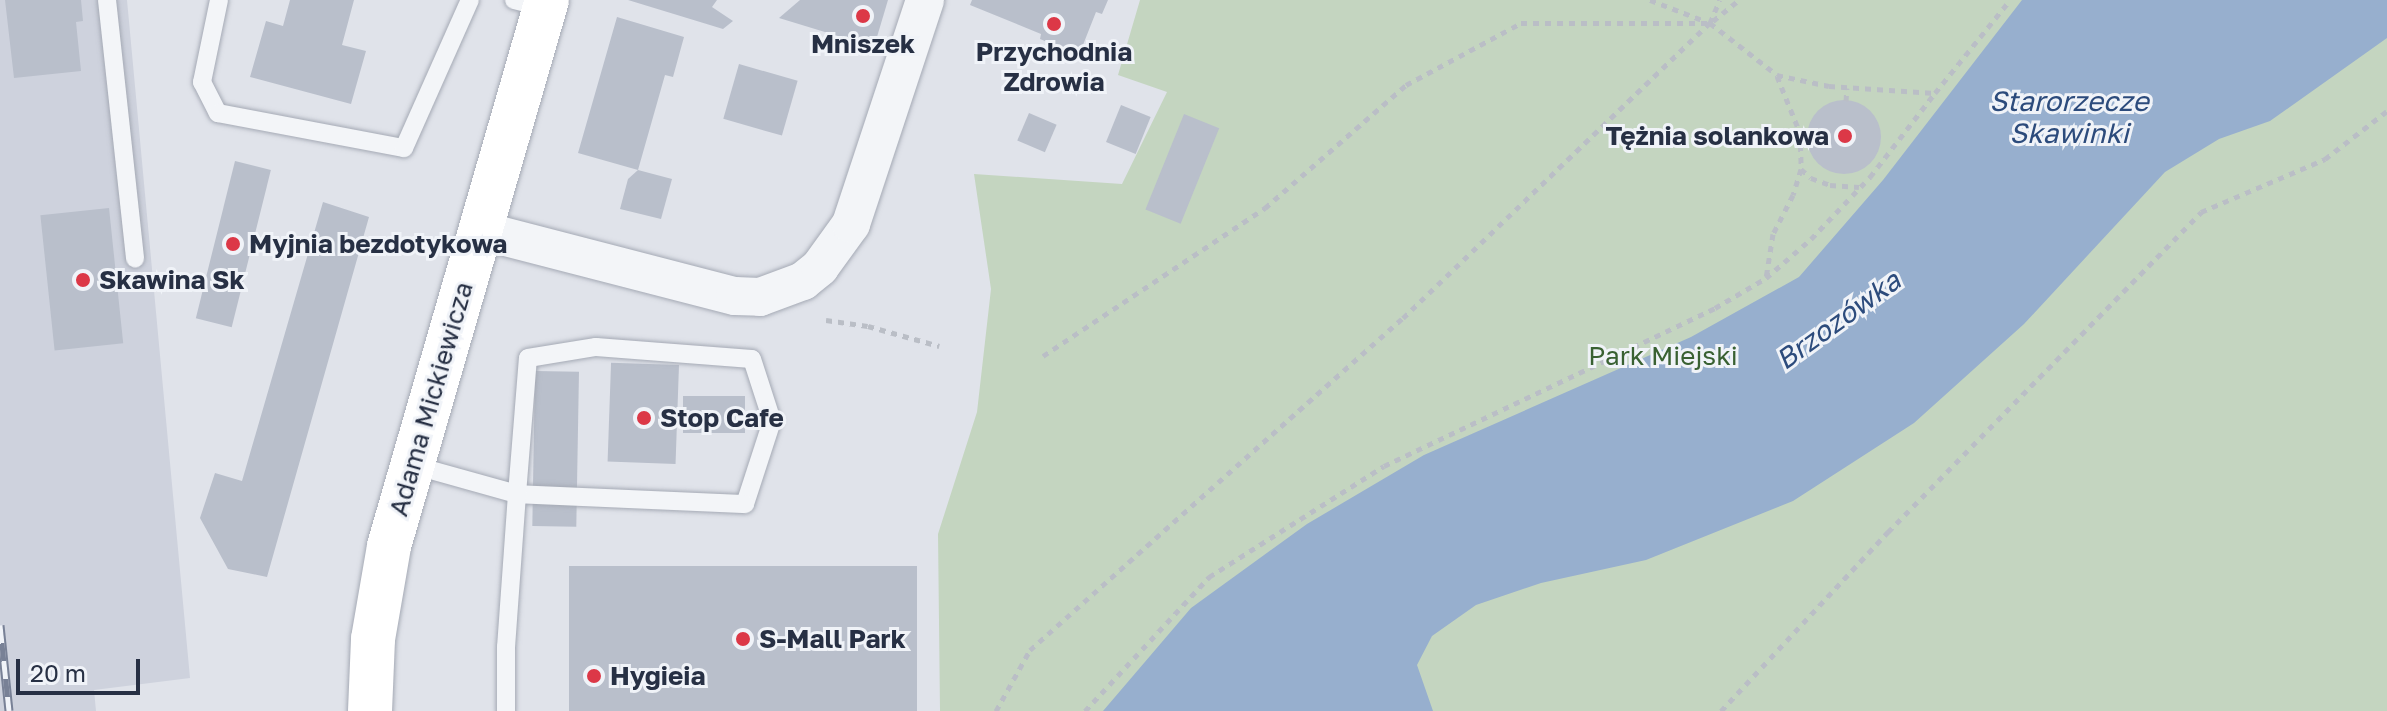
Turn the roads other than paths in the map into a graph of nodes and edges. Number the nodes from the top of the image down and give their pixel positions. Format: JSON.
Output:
{"nodes":[{"id":1,"x":107,"y":0,"type":"edge"},
{"id":2,"x":219,"y":0,"type":"edge"},
{"id":3,"x":470,"y":0,"type":"edge"},
{"id":4,"x":925,"y":0,"type":"edge"},
{"id":5,"x":536,"y":3,"type":"edge"},
{"id":6,"x":479,"y":230,"type":"junction"},
{"id":7,"x":135,"y":258,"type":"dead end"},
{"id":8,"x":411,"y":465,"type":"junction"},
{"id":9,"x":517,"y":494,"type":"junction"},
{"id":10,"x":370,"y":711,"type":"edge"},
{"id":11,"x":506,"y":711,"type":"edge"}],
"edges":[{"from":1,"to":7,"type":"lane"},
{"from":2,"to":3,"type":"lane"},
{"from":4,"to":6,"type":"street"},
{"from":5,"to":6,"type":"main road","name":"Adama Mickiewicza"},
{"from":6,"to":8,"type":"main road","name":"Adama Mickiewicza"},
{"from":8,"to":9,"type":"lane"},
{"from":8,"to":10,"type":"main road","name":"Adama Mickiewicza"},
{"from":9,"to":9,"type":"lane"},
{"from":9,"to":11,"type":"lane"}]}
